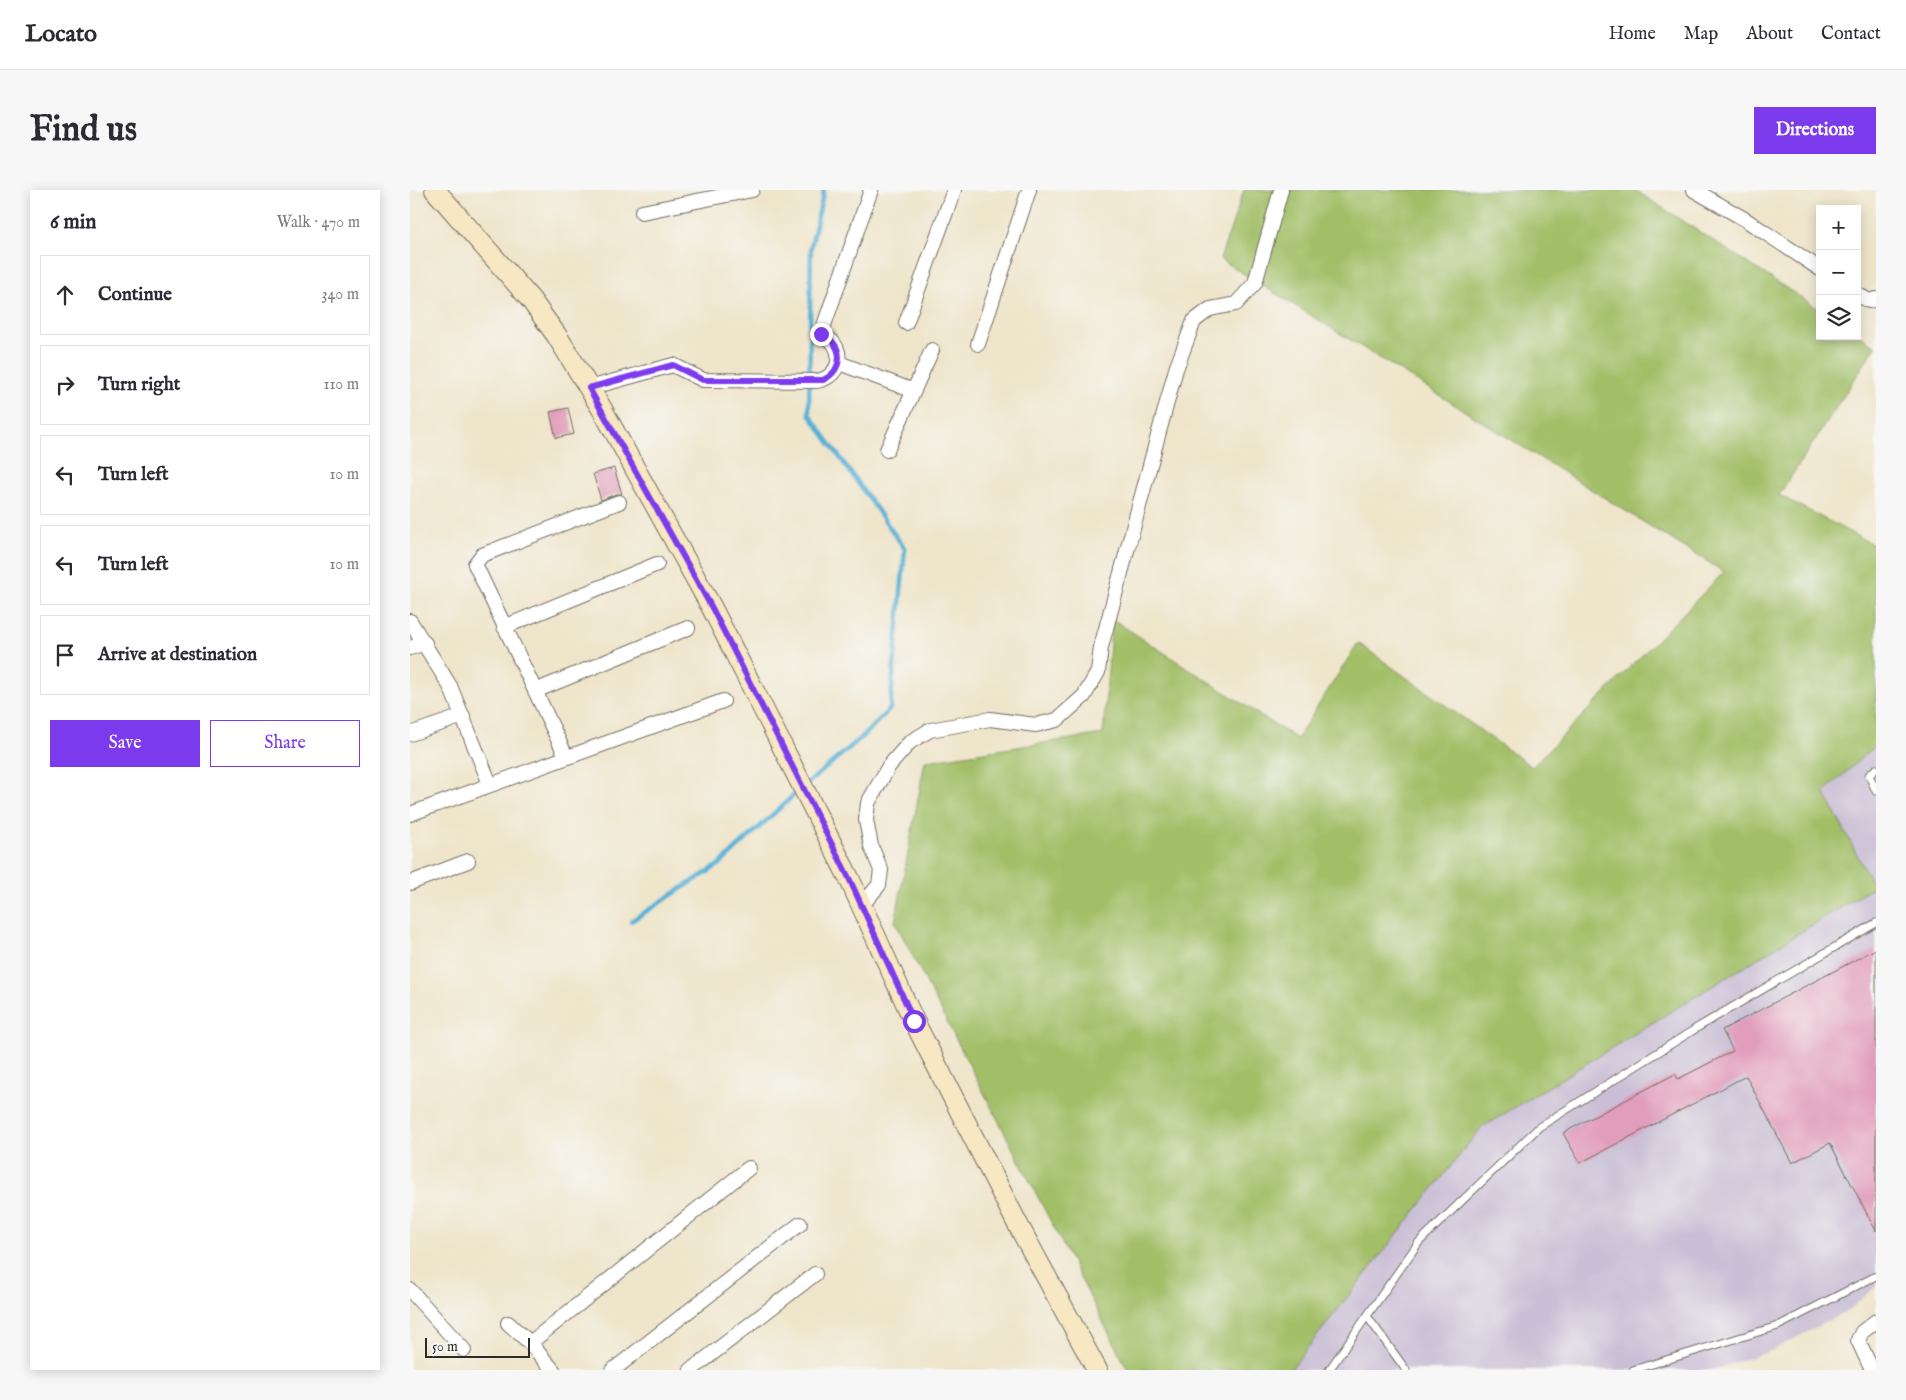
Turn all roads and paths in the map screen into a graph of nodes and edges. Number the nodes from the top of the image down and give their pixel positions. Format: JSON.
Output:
{"nodes":[{"id":1,"x":435,"y":190,"type":"edge"},
{"id":2,"x":752,"y":190,"type":"edge"},
{"id":3,"x":871,"y":190,"type":"edge"},
{"id":4,"x":954,"y":190,"type":"edge"},
{"id":5,"x":1029,"y":190,"type":"edge"},
{"id":6,"x":1280,"y":190,"type":"edge"},
{"id":7,"x":1694,"y":190,"type":"edge"},
{"id":8,"x":642,"y":212,"type":"dead end"},
{"id":9,"x":1816,"y":265,"type":"edge"},
{"id":10,"x":1859,"y":295,"type":"edge"},
{"id":11,"x":1876,"y":299,"type":"edge"},
{"id":12,"x":906,"y":323,"type":"dead end"},
{"id":13,"x":978,"y":344,"type":"dead end"},
{"id":14,"x":932,"y":350,"type":"dead end"},
{"id":15,"x":839,"y":363,"type":"junction"},
{"id":16,"x":589,"y":388,"type":"junction"},
{"id":17,"x":914,"y":390,"type":"junction"},
{"id":18,"x":887,"y":450,"type":"dead end"},
{"id":19,"x":619,"y":502,"type":"dead end"},
{"id":20,"x":657,"y":564,"type":"dead end"},
{"id":21,"x":410,"y":621,"type":"edge"},
{"id":22,"x":504,"y":627,"type":"junction"},
{"id":23,"x":688,"y":628,"type":"dead end"},
{"id":24,"x":425,"y":643,"type":"junction"},
{"id":25,"x":410,"y":648,"type":"edge"},
{"id":26,"x":535,"y":691,"type":"junction"},
{"id":27,"x":724,"y":701,"type":"dead end"},
{"id":28,"x":464,"y":716,"type":"junction"},
{"id":29,"x":410,"y":734,"type":"edge"},
{"id":30,"x":566,"y":756,"type":"junction"},
{"id":31,"x":1876,"y":769,"type":"edge"},
{"id":32,"x":490,"y":784,"type":"junction"},
{"id":33,"x":1876,"y":791,"type":"edge"},
{"id":34,"x":410,"y":814,"type":"edge"},
{"id":35,"x":468,"y":861,"type":"dead end"},
{"id":36,"x":410,"y":883,"type":"edge"},
{"id":37,"x":862,"y":905,"type":"junction"},
{"id":38,"x":1876,"y":923,"type":"edge"},
{"id":39,"x":749,"y":1168,"type":"dead end"},
{"id":40,"x":800,"y":1224,"type":"dead end"},
{"id":41,"x":815,"y":1274,"type":"dead end"},
{"id":42,"x":1876,"y":1276,"type":"edge"},
{"id":43,"x":410,"y":1290,"type":"edge"},
{"id":44,"x":1367,"y":1316,"type":"junction"},
{"id":45,"x":1876,"y":1321,"type":"edge"},
{"id":46,"x":508,"y":1323,"type":"dead end"},
{"id":47,"x":530,"y":1343,"type":"junction"},
{"id":48,"x":464,"y":1350,"type":"dead end"},
{"id":49,"x":553,"y":1370,"type":"edge"},
{"id":50,"x":613,"y":1370,"type":"edge"},
{"id":51,"x":691,"y":1370,"type":"edge"},
{"id":52,"x":1097,"y":1370,"type":"edge"},
{"id":53,"x":1329,"y":1370,"type":"edge"},
{"id":54,"x":1406,"y":1370,"type":"edge"},
{"id":55,"x":1633,"y":1370,"type":"edge"},
{"id":56,"x":1872,"y":1370,"type":"edge"}],
"edges":[{"from":1,"to":16,"type":"street"},
{"from":2,"to":8,"type":"street"},
{"from":3,"to":15,"type":"street"},
{"from":4,"to":12,"type":"street"},
{"from":5,"to":13,"type":"street"},
{"from":6,"to":37,"type":"street"},
{"from":7,"to":9,"type":"street"},
{"from":10,"to":11,"type":"street"},
{"from":14,"to":17,"type":"street"},
{"from":15,"to":16,"type":"street"},
{"from":15,"to":17,"type":"street"},
{"from":16,"to":37,"type":"street"},
{"from":17,"to":18,"type":"street"},
{"from":19,"to":22,"type":"street"},
{"from":20,"to":22,"type":"street"},
{"from":21,"to":24,"type":"street"},
{"from":22,"to":26,"type":"street"},
{"from":23,"to":26,"type":"street"},
{"from":24,"to":25,"type":"street"},
{"from":24,"to":28,"type":"street"},
{"from":26,"to":30,"type":"street"},
{"from":27,"to":30,"type":"street"},
{"from":28,"to":29,"type":"street"},
{"from":28,"to":32,"type":"street"},
{"from":30,"to":32,"type":"street"},
{"from":31,"to":33,"type":"lane"},
{"from":32,"to":34,"type":"street"},
{"from":35,"to":36,"type":"street"},
{"from":37,"to":52,"type":"street"},
{"from":38,"to":44,"type":"lane"},
{"from":39,"to":47,"type":"street"},
{"from":40,"to":50,"type":"street"},
{"from":41,"to":51,"type":"street"},
{"from":42,"to":55,"type":"lane"},
{"from":43,"to":48,"type":"street"},
{"from":44,"to":53,"type":"lane"},
{"from":44,"to":54,"type":"lane"},
{"from":45,"to":56,"type":"street"},
{"from":46,"to":47,"type":"street"},
{"from":47,"to":49,"type":"street"}]}
